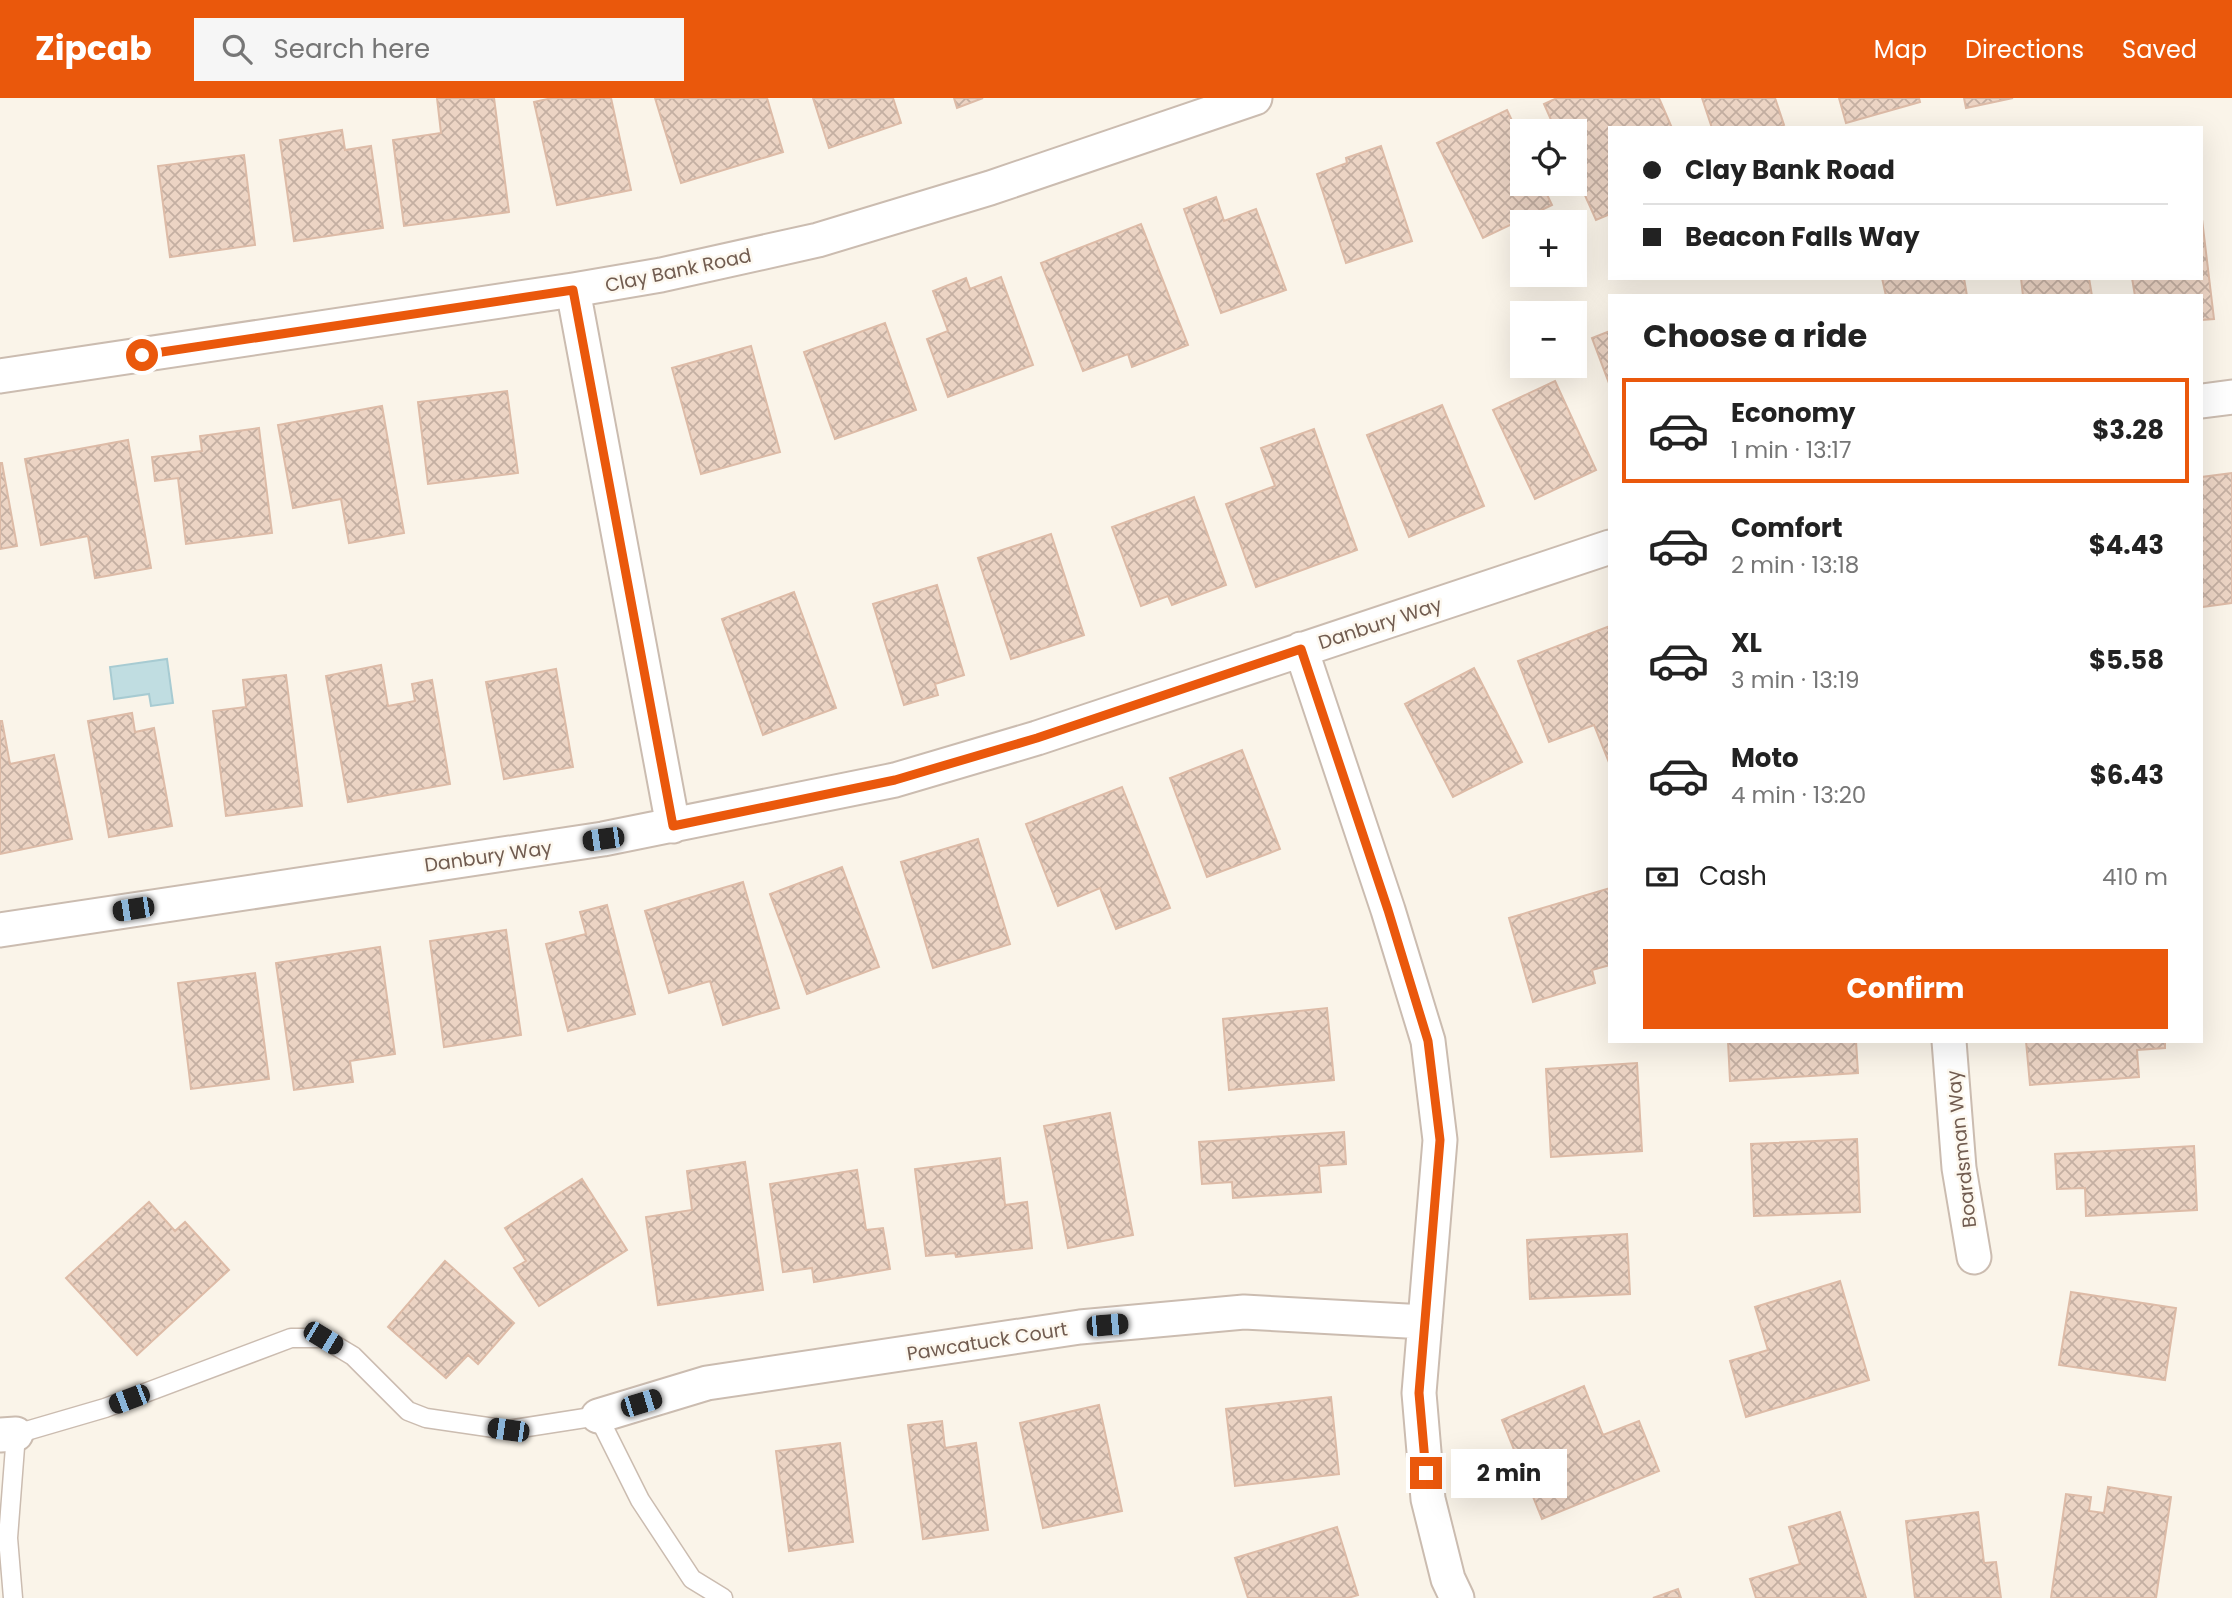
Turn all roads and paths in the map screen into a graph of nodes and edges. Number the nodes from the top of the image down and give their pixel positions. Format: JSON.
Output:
{"nodes":[{"id":1,"x":1255,"y":98,"type":"edge"},
{"id":2,"x":573,"y":290,"type":"junction"},
{"id":3,"x":0,"y":376,"type":"edge"},
{"id":4,"x":2232,"y":397,"type":"edge"},
{"id":5,"x":2203,"y":401,"type":"edge"},
{"id":6,"x":1608,"y":548,"type":"edge"},
{"id":7,"x":1301,"y":649,"type":"junction"},
{"id":8,"x":673,"y":826,"type":"junction"},
{"id":9,"x":0,"y":930,"type":"edge"},
{"id":10,"x":1950,"y":1043,"type":"edge"},
{"id":11,"x":1974,"y":1257,"type":"dead end"},
{"id":12,"x":1425,"y":1322,"type":"junction"},
{"id":13,"x":598,"y":1416,"type":"junction"},
{"id":14,"x":8,"y":1435,"type":"edge"},
{"id":15,"x":13,"y":1598,"type":"edge"},
{"id":16,"x":723,"y":1598,"type":"edge"},
{"id":17,"x":1457,"y":1598,"type":"edge"}],
"edges":[{"from":1,"to":2,"type":"street","name":"Clay Bank Road"},
{"from":2,"to":3,"type":"street","name":"Clay Bank Road"},
{"from":2,"to":8,"type":"street"},
{"from":4,"to":5,"type":"street"},
{"from":6,"to":7,"type":"street","name":"Danbury Way"},
{"from":7,"to":8,"type":"street","name":"Danbury Way"},
{"from":7,"to":12,"type":"street"},
{"from":8,"to":9,"type":"street","name":"Danbury Way"},
{"from":10,"to":11,"type":"street","name":"Boardsman Way"},
{"from":12,"to":13,"type":"street","name":"Pawcatuck Court"},
{"from":12,"to":17,"type":"street"},
{"from":13,"to":14,"type":"lane"},
{"from":13,"to":16,"type":"lane"},
{"from":14,"to":15,"type":"lane"}]}
